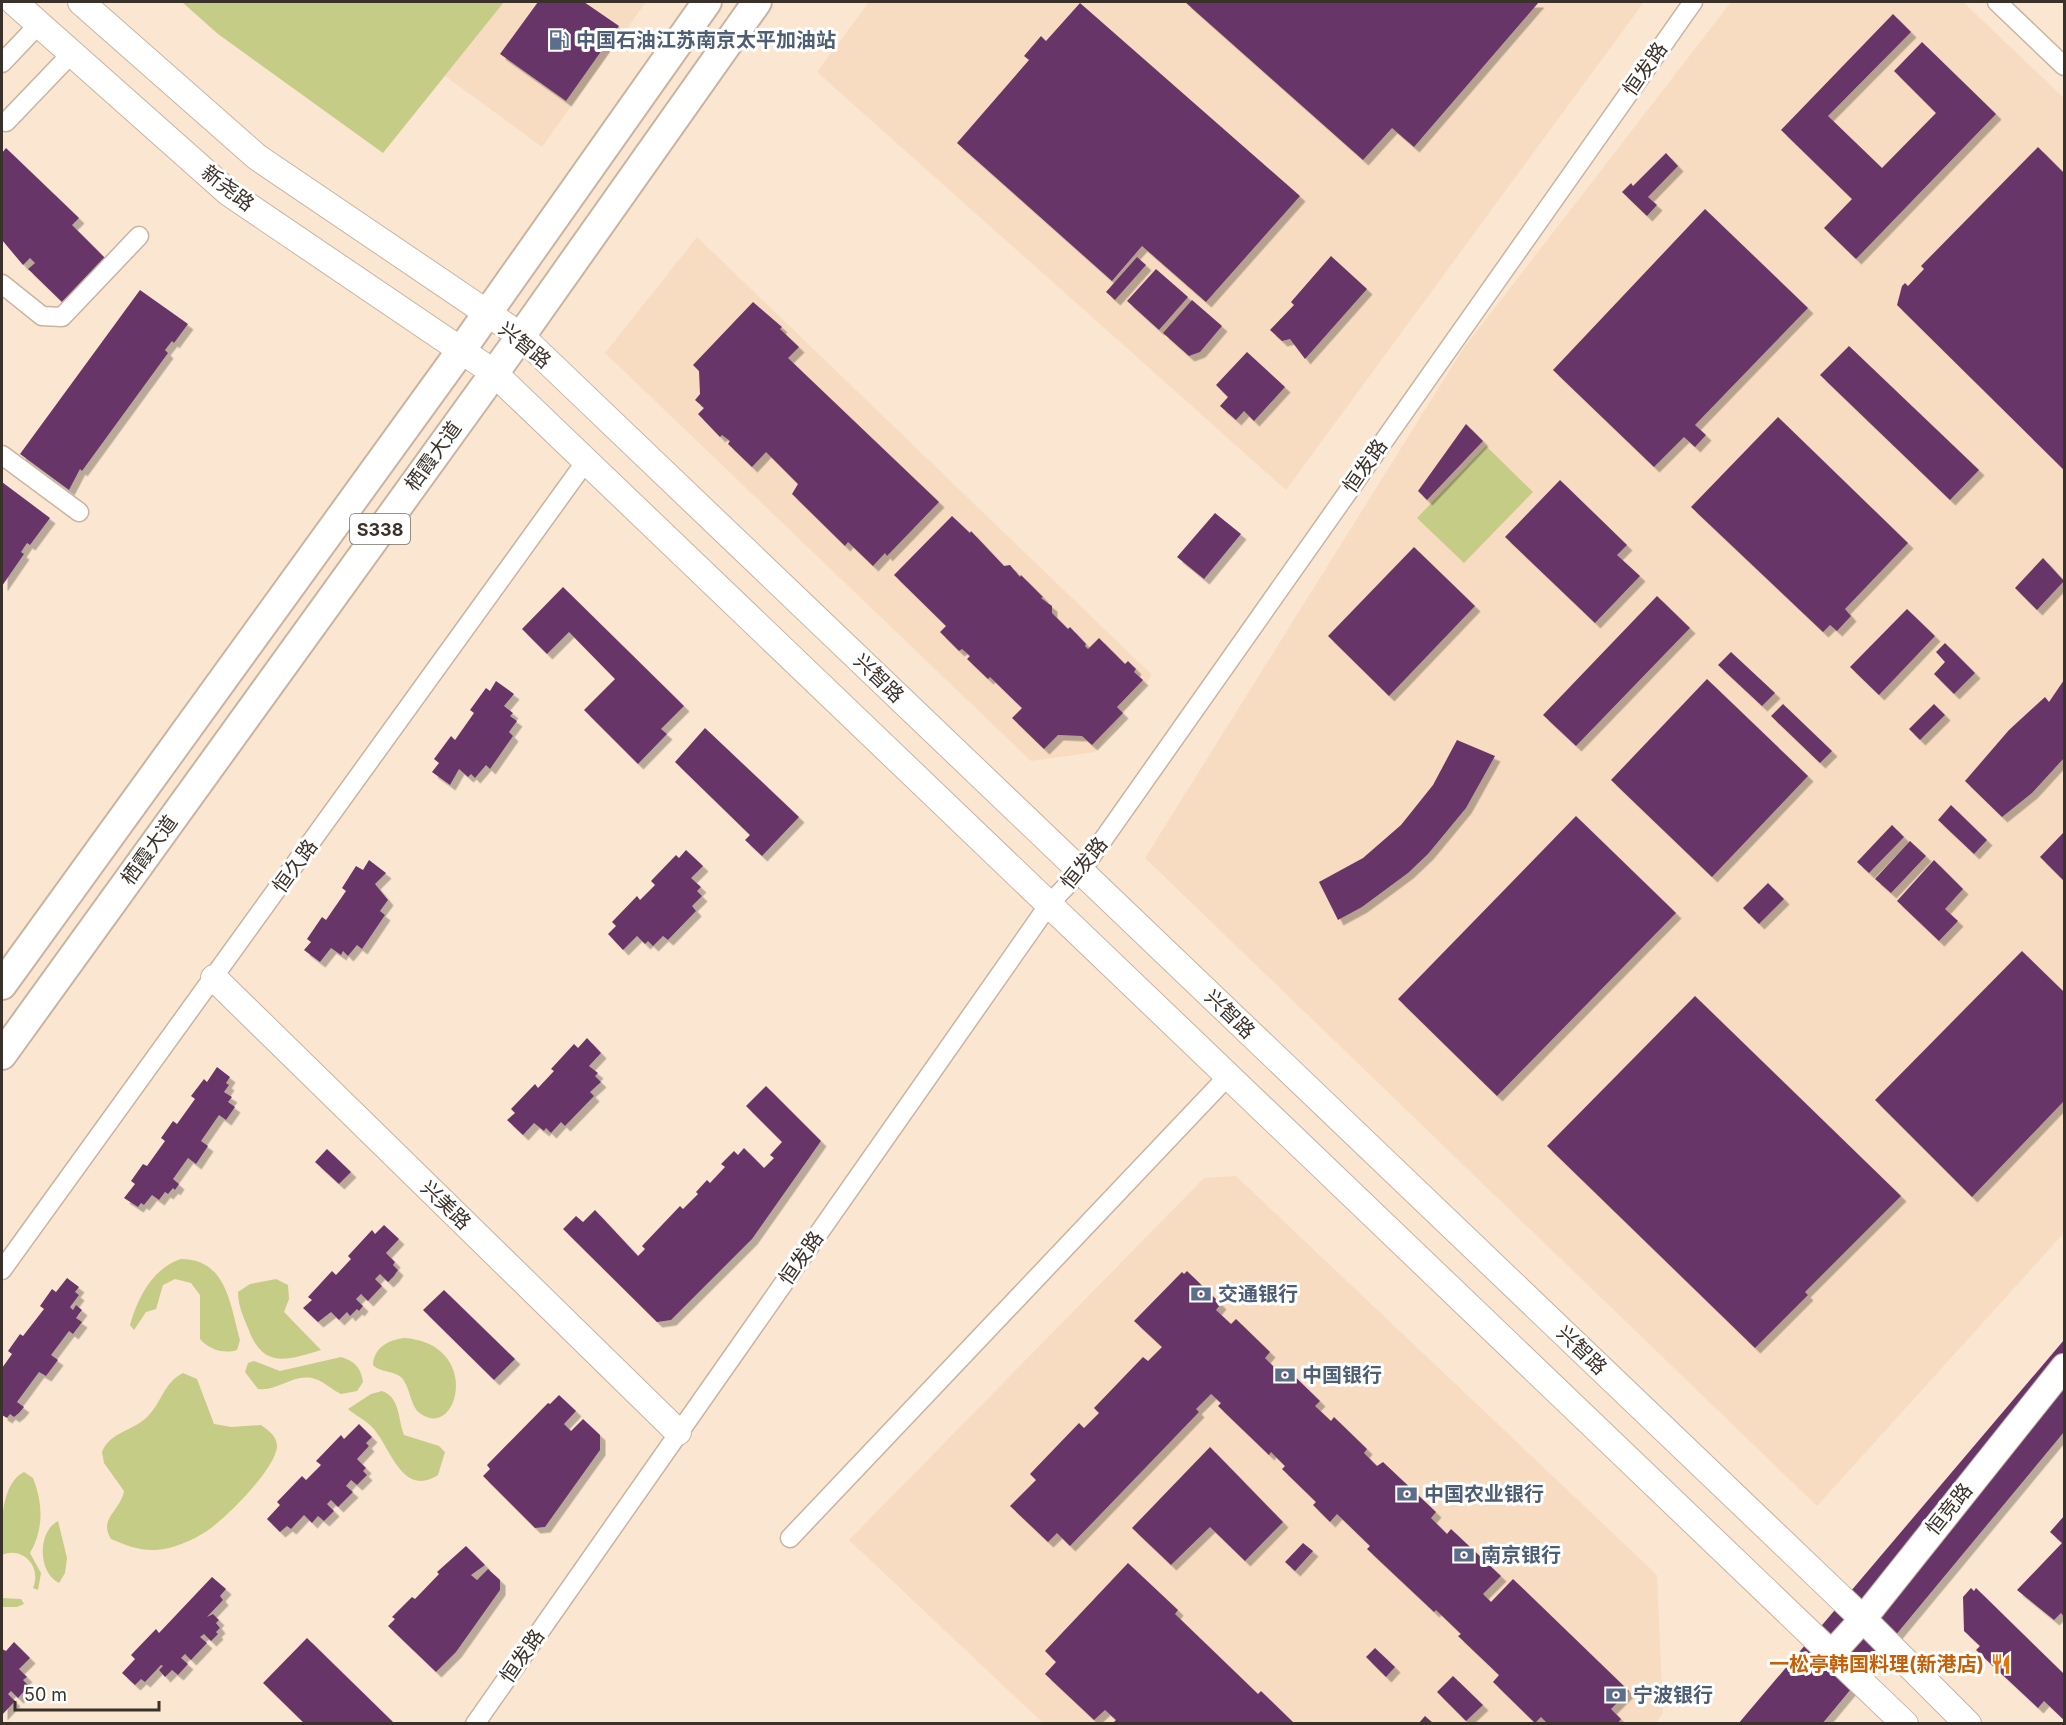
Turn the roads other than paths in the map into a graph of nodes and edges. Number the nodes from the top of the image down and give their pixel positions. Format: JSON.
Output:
{"nodes":[{"id":1,"x":14,"y":2,"type":"edge"},
{"id":2,"x":81,"y":2,"type":"edge"},
{"id":3,"x":707,"y":2,"type":"edge"},
{"id":4,"x":757,"y":2,"type":"edge"},
{"id":5,"x":1692,"y":2,"type":"edge"},
{"id":6,"x":1997,"y":2,"type":"edge"},
{"id":7,"x":39,"y":24,"type":"junction"},
{"id":8,"x":72,"y":53,"type":"junction"},
{"id":9,"x":2,"y":63,"type":"edge"},
{"id":10,"x":2064,"y":66,"type":"edge"},
{"id":11,"x":6,"y":122,"type":"dead end"},
{"id":12,"x":139,"y":236,"type":"dead end"},
{"id":13,"x":2,"y":284,"type":"edge"},
{"id":14,"x":484,"y":314,"type":"junction"},
{"id":15,"x":520,"y":336,"type":"junction"},
{"id":16,"x":460,"y":352,"type":"junction"},
{"id":17,"x":493,"y":372,"type":"junction"},
{"id":18,"x":2,"y":455,"type":"edge"},
{"id":19,"x":586,"y":461,"type":"junction"},
{"id":20,"x":80,"y":512,"type":"dead end"},
{"id":21,"x":1081,"y":871,"type":"junction"},
{"id":22,"x":1050,"y":903,"type":"junction"},
{"id":23,"x":214,"y":978,"type":"junction"},
{"id":24,"x":2,"y":984,"type":"edge"},
{"id":25,"x":2,"y":1055,"type":"edge"},
{"id":26,"x":1229,"y":1075,"type":"junction"},
{"id":27,"x":2,"y":1270,"type":"edge"},
{"id":28,"x":2064,"y":1367,"type":"edge"},
{"id":29,"x":678,"y":1432,"type":"junction"},
{"id":30,"x":790,"y":1538,"type":"dead end"},
{"id":31,"x":1863,"y":1619,"type":"junction"},
{"id":32,"x":1833,"y":1652,"type":"junction"},
{"id":33,"x":475,"y":1724,"type":"edge"},
{"id":34,"x":1905,"y":1724,"type":"edge"},
{"id":35,"x":1968,"y":1724,"type":"edge"}],
"edges":[{"from":1,"to":7,"type":"main road","name":"新尧路"},
{"from":2,"to":14,"type":"main road"},
{"from":3,"to":14,"type":"main road","name":"栖霞大道","number":"S338"},
{"from":4,"to":15,"type":"main road","name":"栖霞大道","number":"S338"},
{"from":5,"to":21,"type":"street","name":"恒发路"},
{"from":6,"to":10,"type":"street"},
{"from":7,"to":8,"type":"main road","name":"新尧路"},
{"from":7,"to":9,"type":"street"},
{"from":8,"to":11,"type":"street"},
{"from":8,"to":16,"type":"main road","name":"新尧路"},
{"from":12,"to":13,"type":"street"},
{"from":14,"to":15,"type":"main road","name":"兴智路"},
{"from":14,"to":16,"type":"main road","name":"栖霞大道","number":"S338"},
{"from":15,"to":17,"type":"main road","name":"栖霞大道","number":"S338"},
{"from":15,"to":21,"type":"main road","name":"兴智路"},
{"from":16,"to":17,"type":"main road","name":"兴智路"},
{"from":16,"to":24,"type":"main road","name":"栖霞大道","number":"S338"},
{"from":17,"to":19,"type":"main road","name":"兴智路"},
{"from":17,"to":25,"type":"main road","name":"栖霞大道","number":"S338"},
{"from":18,"to":20,"type":"street"},
{"from":19,"to":22,"type":"main road","name":"兴智路"},
{"from":19,"to":23,"type":"street","name":"恒久路"},
{"from":21,"to":22,"type":"street","name":"恒发路"},
{"from":21,"to":31,"type":"main road","name":"兴智路"},
{"from":22,"to":26,"type":"main road","name":"兴智路"},
{"from":22,"to":29,"type":"street","name":"恒发路"},
{"from":23,"to":27,"type":"street","name":"恒久路"},
{"from":23,"to":29,"type":"main road","name":"兴美路"},
{"from":26,"to":30,"type":"street"},
{"from":26,"to":32,"type":"main road","name":"兴智路"},
{"from":28,"to":31,"type":"main road","name":"恒竞路"},
{"from":29,"to":33,"type":"street","name":"恒发路"},
{"from":31,"to":32,"type":"main road","name":"恒竞路"},
{"from":31,"to":35,"type":"main road","name":"兴智路"},
{"from":32,"to":34,"type":"main road","name":"兴智路"}]}
